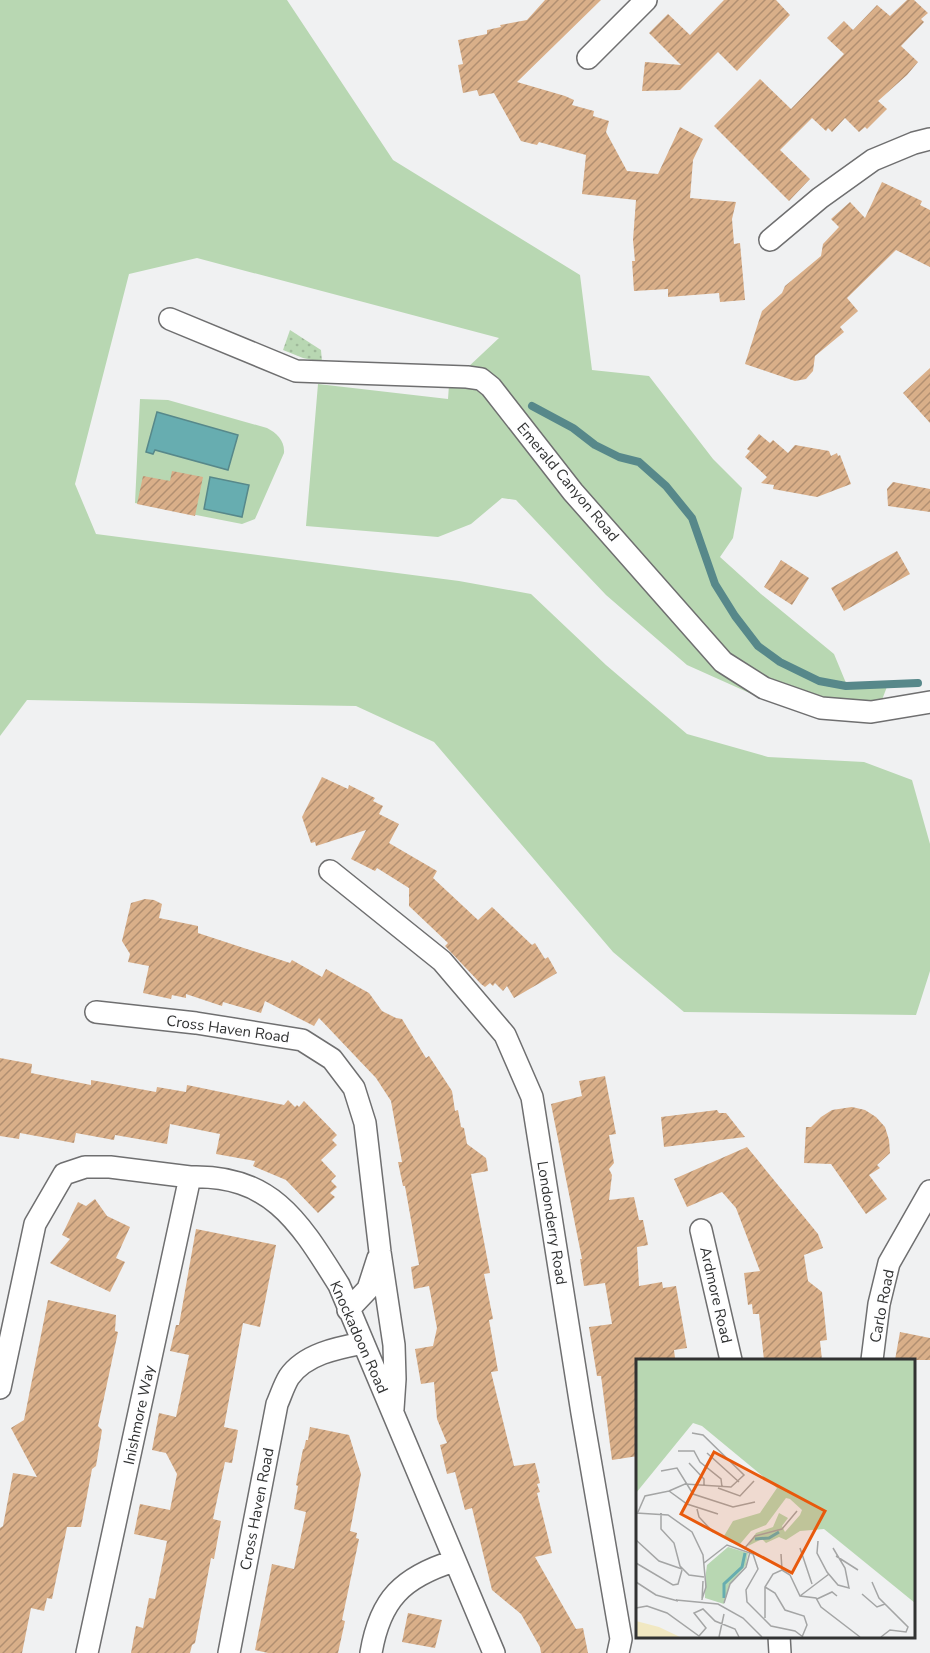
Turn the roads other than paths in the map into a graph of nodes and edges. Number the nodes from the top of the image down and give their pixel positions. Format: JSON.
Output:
{"nodes":[{"id":1,"x":646,"y":0,"type":"edge"},
{"id":2,"x":588,"y":58,"type":"dead end"},
{"id":3,"x":930,"y":140,"type":"edge"},
{"id":4,"x":770,"y":240,"type":"dead end"},
{"id":5,"x":170,"y":319,"type":"dead end"},
{"id":6,"x":930,"y":702,"type":"edge"},
{"id":7,"x":330,"y":871,"type":"dead end"},
{"id":8,"x":96,"y":1012,"type":"dead end"},
{"id":9,"x":190,"y":1177,"type":"junction"},
{"id":10,"x":930,"y":1191,"type":"edge"},
{"id":11,"x":701,"y":1230,"type":"dead end"},
{"id":12,"x":380,"y":1252,"type":"junction"},
{"id":13,"x":348,"y":1310,"type":"junction"},
{"id":14,"x":363,"y":1343,"type":"junction"},
{"id":15,"x":731,"y":1359,"type":"edge"},
{"id":16,"x":872,"y":1359,"type":"edge"},
{"id":17,"x":0,"y":1388,"type":"edge"},
{"id":18,"x":392,"y":1413,"type":"junction"},
{"id":19,"x":454,"y":1561,"type":"junction"},
{"id":20,"x":779,"y":1638,"type":"edge"},
{"id":21,"x":87,"y":1653,"type":"edge"},
{"id":22,"x":229,"y":1653,"type":"edge"},
{"id":23,"x":370,"y":1653,"type":"edge"},
{"id":24,"x":494,"y":1653,"type":"edge"},
{"id":25,"x":618,"y":1653,"type":"edge"},
{"id":26,"x":780,"y":1653,"type":"edge"}],
"edges":[{"from":1,"to":2,"type":"street"},
{"from":3,"to":4,"type":"street"},
{"from":5,"to":6,"type":"street","name":"Emerald Canyon Road"},
{"from":7,"to":25,"type":"street","name":"Londonderry Road"},
{"from":8,"to":12,"type":"street","name":"Cross Haven Road"},
{"from":9,"to":13,"type":"street","name":"Knockadoon Road"},
{"from":9,"to":17,"type":"street","name":"Knockadoon Road"},
{"from":9,"to":21,"type":"street","name":"Inishmore Way"},
{"from":10,"to":16,"type":"street","name":"Carlo Road"},
{"from":11,"to":15,"type":"street","name":"Ardmore Road"},
{"from":12,"to":13,"type":"street","name":"Cross Haven Road"},
{"from":12,"to":18,"type":"street","name":"Cross Haven Road"},
{"from":13,"to":14,"type":"street","name":"Knockadoon Road"},
{"from":14,"to":18,"type":"street","name":"Knockadoon Road"},
{"from":14,"to":22,"type":"street","name":"Cross Haven Road"},
{"from":18,"to":19,"type":"street","name":"Knockadoon Road"},
{"from":19,"to":23,"type":"street"},
{"from":19,"to":24,"type":"street","name":"Knockadoon Road"},
{"from":20,"to":26,"type":"street"}]}
